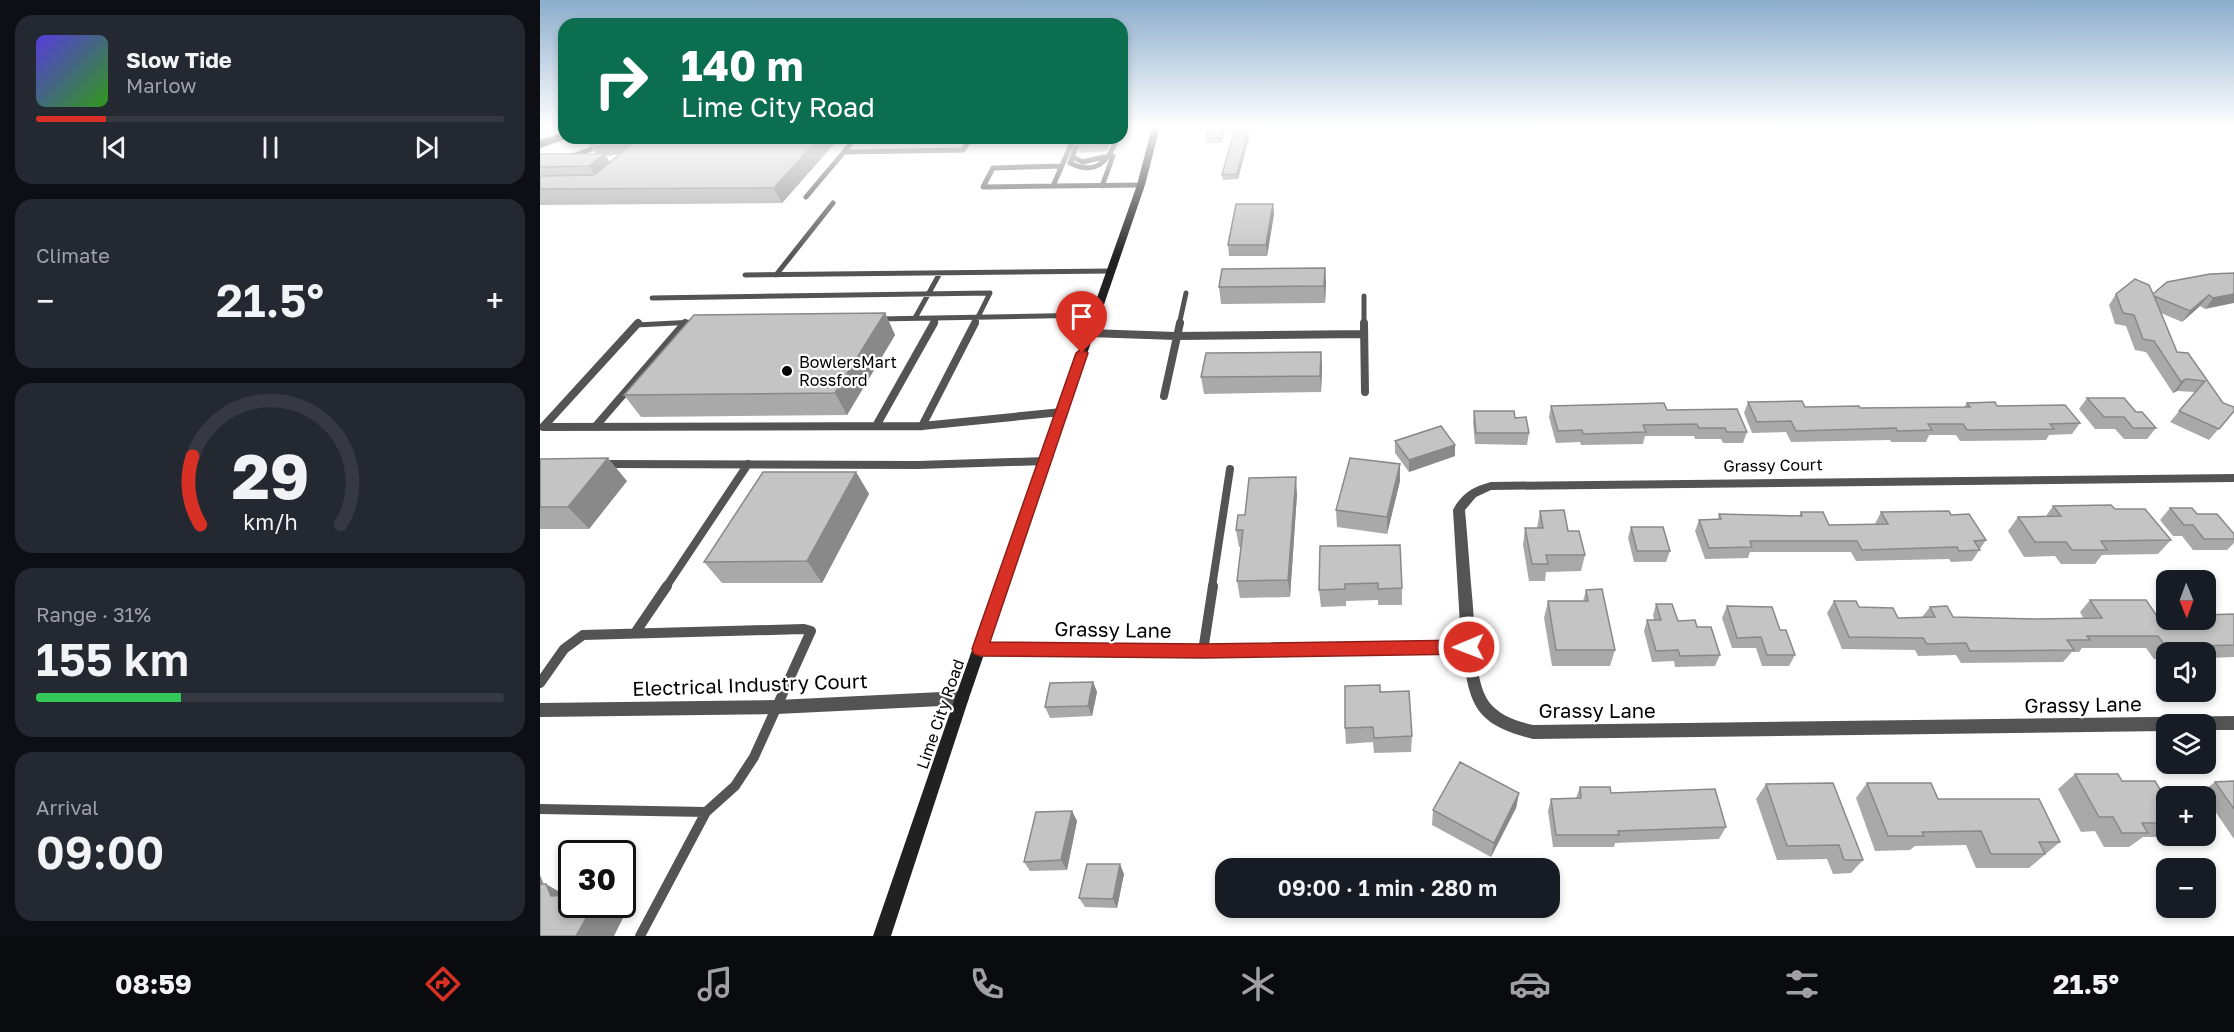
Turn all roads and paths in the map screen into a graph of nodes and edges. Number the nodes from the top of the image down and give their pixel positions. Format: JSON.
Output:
{"nodes":[{"id":1,"x":828,"y":171,"type":"edge"},
{"id":2,"x":992,"y":171,"type":"edge"},
{"id":3,"x":1060,"y":171,"type":"edge"},
{"id":4,"x":1108,"y":171,"type":"edge"},
{"id":5,"x":1145,"y":171,"type":"edge"},
{"id":6,"x":1141,"y":185,"type":"junction"},
{"id":7,"x":1053,"y":186,"type":"junction"},
{"id":8,"x":1102,"y":186,"type":"junction"},
{"id":9,"x":806,"y":197,"type":"dead end"},
{"id":10,"x":833,"y":203,"type":"dead end"},
{"id":11,"x":1111,"y":271,"type":"junction"},
{"id":12,"x":940,"y":273,"type":"junction"},
{"id":13,"x":745,"y":275,"type":"dead end"},
{"id":14,"x":776,"y":275,"type":"junction"},
{"id":15,"x":1186,"y":292,"type":"dead end"},
{"id":16,"x":928,"y":294,"type":"junction"},
{"id":17,"x":1364,"y":296,"type":"dead end"},
{"id":18,"x":652,"y":298,"type":"dead end"},
{"id":19,"x":1096,"y":315,"type":"junction"},
{"id":20,"x":980,"y":317,"type":"junction"},
{"id":21,"x":915,"y":318,"type":"junction"},
{"id":22,"x":937,"y":318,"type":"junction"},
{"id":23,"x":869,"y":319,"type":"edge"},
{"id":24,"x":685,"y":322,"type":"junction"},
{"id":25,"x":708,"y":322,"type":"edge"},
{"id":26,"x":1089,"y":333,"type":"junction"},
{"id":27,"x":1364,"y":334,"type":"junction"},
{"id":28,"x":1176,"y":336,"type":"junction"},
{"id":29,"x":1365,"y":392,"type":"dead end"},
{"id":30,"x":1164,"y":396,"type":"dead end"},
{"id":31,"x":1062,"y":412,"type":"junction"},
{"id":32,"x":876,"y":426,"type":"junction"},
{"id":33,"x":922,"y":426,"type":"junction"},
{"id":34,"x":595,"y":427,"type":"junction"},
{"id":35,"x":1045,"y":461,"type":"junction"},
{"id":36,"x":598,"y":464,"type":"edge"},
{"id":37,"x":748,"y":464,"type":"junction"},
{"id":38,"x":1230,"y":469,"type":"dead end"},
{"id":39,"x":2234,"y":478,"type":"edge"},
{"id":40,"x":635,"y":633,"type":"junction"},
{"id":41,"x":1469,"y":647,"type":"junction"},
{"id":42,"x":980,"y":649,"type":"junction"},
{"id":43,"x":1203,"y":651,"type":"junction"},
{"id":44,"x":540,"y":683,"type":"edge"},
{"id":45,"x":962,"y":698,"type":"junction"},
{"id":46,"x":777,"y":707,"type":"junction"},
{"id":47,"x":540,"y":710,"type":"edge"},
{"id":48,"x":2234,"y":723,"type":"edge"},
{"id":49,"x":540,"y":809,"type":"edge"},
{"id":50,"x":706,"y":812,"type":"junction"},
{"id":51,"x":640,"y":936,"type":"edge"},
{"id":52,"x":882,"y":936,"type":"edge"}],
"edges":[{"from":1,"to":9,"type":"lane"},
{"from":2,"to":7,"type":"lane"},
{"from":3,"to":7,"type":"lane"},
{"from":4,"to":8,"type":"lane"},
{"from":5,"to":6,"type":"street","name":"Lime City Road"},
{"from":6,"to":8,"type":"lane"},
{"from":6,"to":11,"type":"street","name":"Lime City Road"},
{"from":7,"to":8,"type":"lane"},
{"from":10,"to":14,"type":"lane"},
{"from":11,"to":12,"type":"lane"},
{"from":11,"to":19,"type":"street","name":"Lime City Road"},
{"from":12,"to":14,"type":"lane"},
{"from":12,"to":16,"type":"lane"},
{"from":13,"to":14,"type":"lane"},
{"from":15,"to":28,"type":"lane"},
{"from":16,"to":18,"type":"lane"},
{"from":16,"to":20,"type":"lane"},
{"from":16,"to":21,"type":"lane"},
{"from":17,"to":27,"type":"lane"},
{"from":19,"to":20,"type":"lane"},
{"from":19,"to":26,"type":"street","name":"Lime City Road"},
{"from":20,"to":22,"type":"lane"},
{"from":20,"to":33,"type":"lane"},
{"from":21,"to":22,"type":"lane"},
{"from":21,"to":23,"type":"lane"},
{"from":22,"to":32,"type":"lane"},
{"from":24,"to":25,"type":"lane"},
{"from":24,"to":34,"type":"lane"},
{"from":24,"to":34,"type":"lane"},
{"from":26,"to":28,"type":"lane"},
{"from":26,"to":31,"type":"street","name":"Lime City Road"},
{"from":27,"to":28,"type":"lane"},
{"from":27,"to":29,"type":"lane"},
{"from":28,"to":30,"type":"lane"},
{"from":31,"to":33,"type":"lane"},
{"from":31,"to":35,"type":"street","name":"Lime City Road"},
{"from":32,"to":33,"type":"lane"},
{"from":32,"to":34,"type":"lane"},
{"from":35,"to":37,"type":"lane"},
{"from":35,"to":42,"type":"street","name":"Lime City Road"},
{"from":36,"to":37,"type":"lane"},
{"from":37,"to":40,"type":"lane"},
{"from":38,"to":43,"type":"lane"},
{"from":39,"to":41,"type":"street","name":"Grassy Court"},
{"from":40,"to":44,"type":"lane"},
{"from":40,"to":46,"type":"lane"},
{"from":41,"to":43,"type":"street","name":"Grassy Lane"},
{"from":41,"to":48,"type":"street","name":"Grassy Lane"},
{"from":42,"to":43,"type":"street","name":"Grassy Lane"},
{"from":42,"to":45,"type":"street","name":"Lime City Road"},
{"from":45,"to":46,"type":"street","name":"Electrical Industry Court"},
{"from":45,"to":52,"type":"street","name":"Lime City Road"},
{"from":46,"to":47,"type":"street","name":"Electrical Industry Court"},
{"from":46,"to":50,"type":"lane"},
{"from":49,"to":50,"type":"lane"},
{"from":50,"to":51,"type":"lane"}]}
